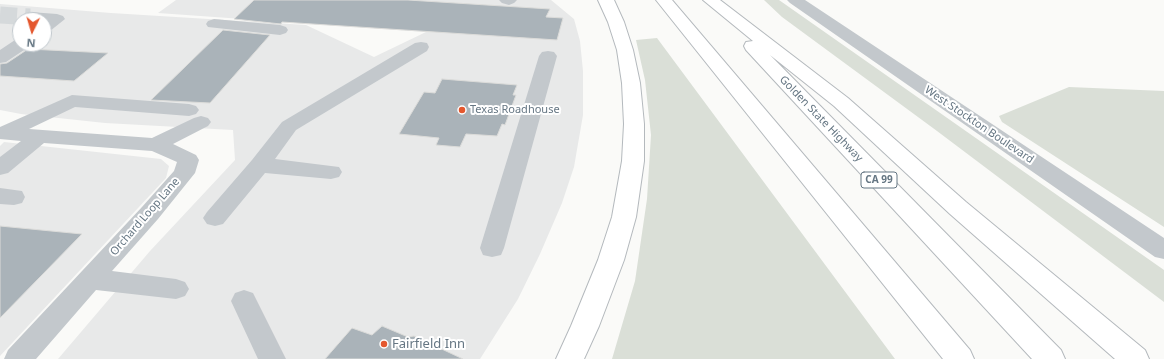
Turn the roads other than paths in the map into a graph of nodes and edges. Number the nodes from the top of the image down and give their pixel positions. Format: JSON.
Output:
{"nodes":[{"id":1,"x":606,"y":0,"type":"edge"},
{"id":2,"x":664,"y":0,"type":"edge"},
{"id":3,"x":708,"y":0,"type":"edge"},
{"id":4,"x":711,"y":0,"type":"edge"},
{"id":5,"x":795,"y":0,"type":"edge"},
{"id":6,"x":52,"y":19,"type":"edge"},
{"id":7,"x":52,"y":22,"type":"edge"},
{"id":8,"x":214,"y":24,"type":"dead end"},
{"id":9,"x":280,"y":30,"type":"dead end"},
{"id":10,"x":422,"y":47,"type":"dead end"},
{"id":11,"x":12,"y":50,"type":"edge"},
{"id":12,"x":548,"y":56,"type":"dead end"},
{"id":13,"x":0,"y":58,"type":"edge"},
{"id":14,"x":201,"y":122,"type":"dead end"},
{"id":15,"x":3,"y":133,"type":"edge"},
{"id":16,"x":40,"y":136,"type":"junction"},
{"id":17,"x":155,"y":146,"type":"junction"},
{"id":18,"x":260,"y":165,"type":"junction"},
{"id":19,"x":0,"y":168,"type":"edge"},
{"id":20,"x":331,"y":172,"type":"dead end"},
{"id":21,"x":215,"y":218,"type":"dead end"},
{"id":22,"x":492,"y":248,"type":"dead end"},
{"id":23,"x":1164,"y":250,"type":"edge"},
{"id":24,"x":90,"y":279,"type":"junction"},
{"id":25,"x":176,"y":289,"type":"dead end"},
{"id":26,"x":244,"y":301,"type":"dead end"},
{"id":27,"x":18,"y":359,"type":"edge"},
{"id":28,"x":272,"y":359,"type":"edge"},
{"id":29,"x":570,"y":359,"type":"edge"},
{"id":30,"x":960,"y":359,"type":"edge"},
{"id":31,"x":1051,"y":359,"type":"edge"},
{"id":32,"x":1135,"y":359,"type":"edge"}],
"edges":[{"from":1,"to":29,"type":"highway"},
{"from":2,"to":30,"type":"highway"},
{"from":3,"to":31,"type":"highway","name":"Golden State Highway","number":"CA 99"},
{"from":4,"to":32,"type":"highway"},
{"from":5,"to":23,"type":"street","name":"West Stockton Boulevard"},
{"from":6,"to":7,"type":"street"},
{"from":8,"to":9,"type":"street"},
{"from":10,"to":18,"type":"street"},
{"from":11,"to":13,"type":"street"},
{"from":12,"to":22,"type":"street"},
{"from":14,"to":17,"type":"street"},
{"from":15,"to":16,"type":"street","name":"Orchard Loop Lane"},
{"from":15,"to":17,"type":"street"},
{"from":16,"to":17,"type":"street","name":"Orchard Loop Lane"},
{"from":16,"to":19,"type":"street"},
{"from":17,"to":24,"type":"street","name":"Orchard Loop Lane"},
{"from":18,"to":20,"type":"street"},
{"from":18,"to":21,"type":"street"},
{"from":24,"to":25,"type":"street"},
{"from":24,"to":27,"type":"street","name":"Orchard Loop Lane"},
{"from":26,"to":28,"type":"street"}]}
